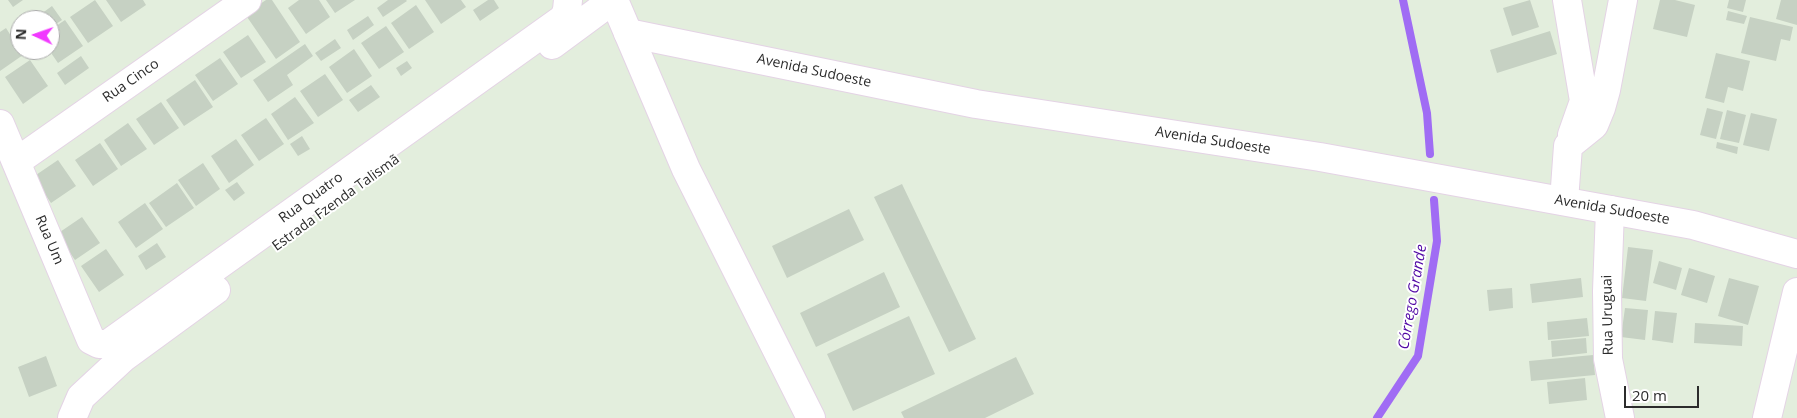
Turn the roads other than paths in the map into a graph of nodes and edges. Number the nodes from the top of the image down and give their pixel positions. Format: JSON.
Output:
{"nodes":[{"id":1,"x":247,"y":0,"type":"edge"},
{"id":2,"x":614,"y":0,"type":"edge"},
{"id":3,"x":1567,"y":0,"type":"edge"},
{"id":4,"x":1623,"y":0,"type":"edge"},
{"id":5,"x":566,"y":9,"type":"edge"},
{"id":6,"x":628,"y":33,"type":"junction"},
{"id":7,"x":0,"y":124,"type":"edge"},
{"id":8,"x":1568,"y":146,"type":"junction"},
{"id":9,"x":16,"y":162,"type":"junction"},
{"id":10,"x":1564,"y":201,"type":"junction"},
{"id":11,"x":1610,"y":210,"type":"junction"},
{"id":12,"x":1797,"y":254,"type":"edge"},
{"id":13,"x":1797,"y":292,"type":"edge"},
{"id":14,"x":108,"y":344,"type":"joint"},
{"id":15,"x":72,"y":418,"type":"edge"},
{"id":16,"x":811,"y":418,"type":"edge"},
{"id":17,"x":1620,"y":418,"type":"edge"},
{"id":18,"x":1767,"y":418,"type":"edge"}],
"edges":[{"from":1,"to":9,"type":"street","name":"Rua Cinco"},
{"from":2,"to":6,"type":"street"},
{"from":2,"to":15,"type":"street","name":"Estrada Fzenda Talismã"},
{"from":3,"to":8,"type":"street"},
{"from":4,"to":8,"type":"street"},
{"from":5,"to":14,"type":"street","name":"Rua Quatro"},
{"from":6,"to":10,"type":"street","name":"Avenida Sudoeste"},
{"from":6,"to":16,"type":"street"},
{"from":7,"to":9,"type":"street","name":"Rua Um"},
{"from":8,"to":10,"type":"street"},
{"from":9,"to":14,"type":"street","name":"Rua Um"},
{"from":10,"to":11,"type":"street","name":"Avenida Sudoeste"},
{"from":11,"to":12,"type":"street","name":"Avenida Sudoeste"},
{"from":11,"to":17,"type":"street","name":"Rua Uruguai"},
{"from":13,"to":18,"type":"street"}]}
